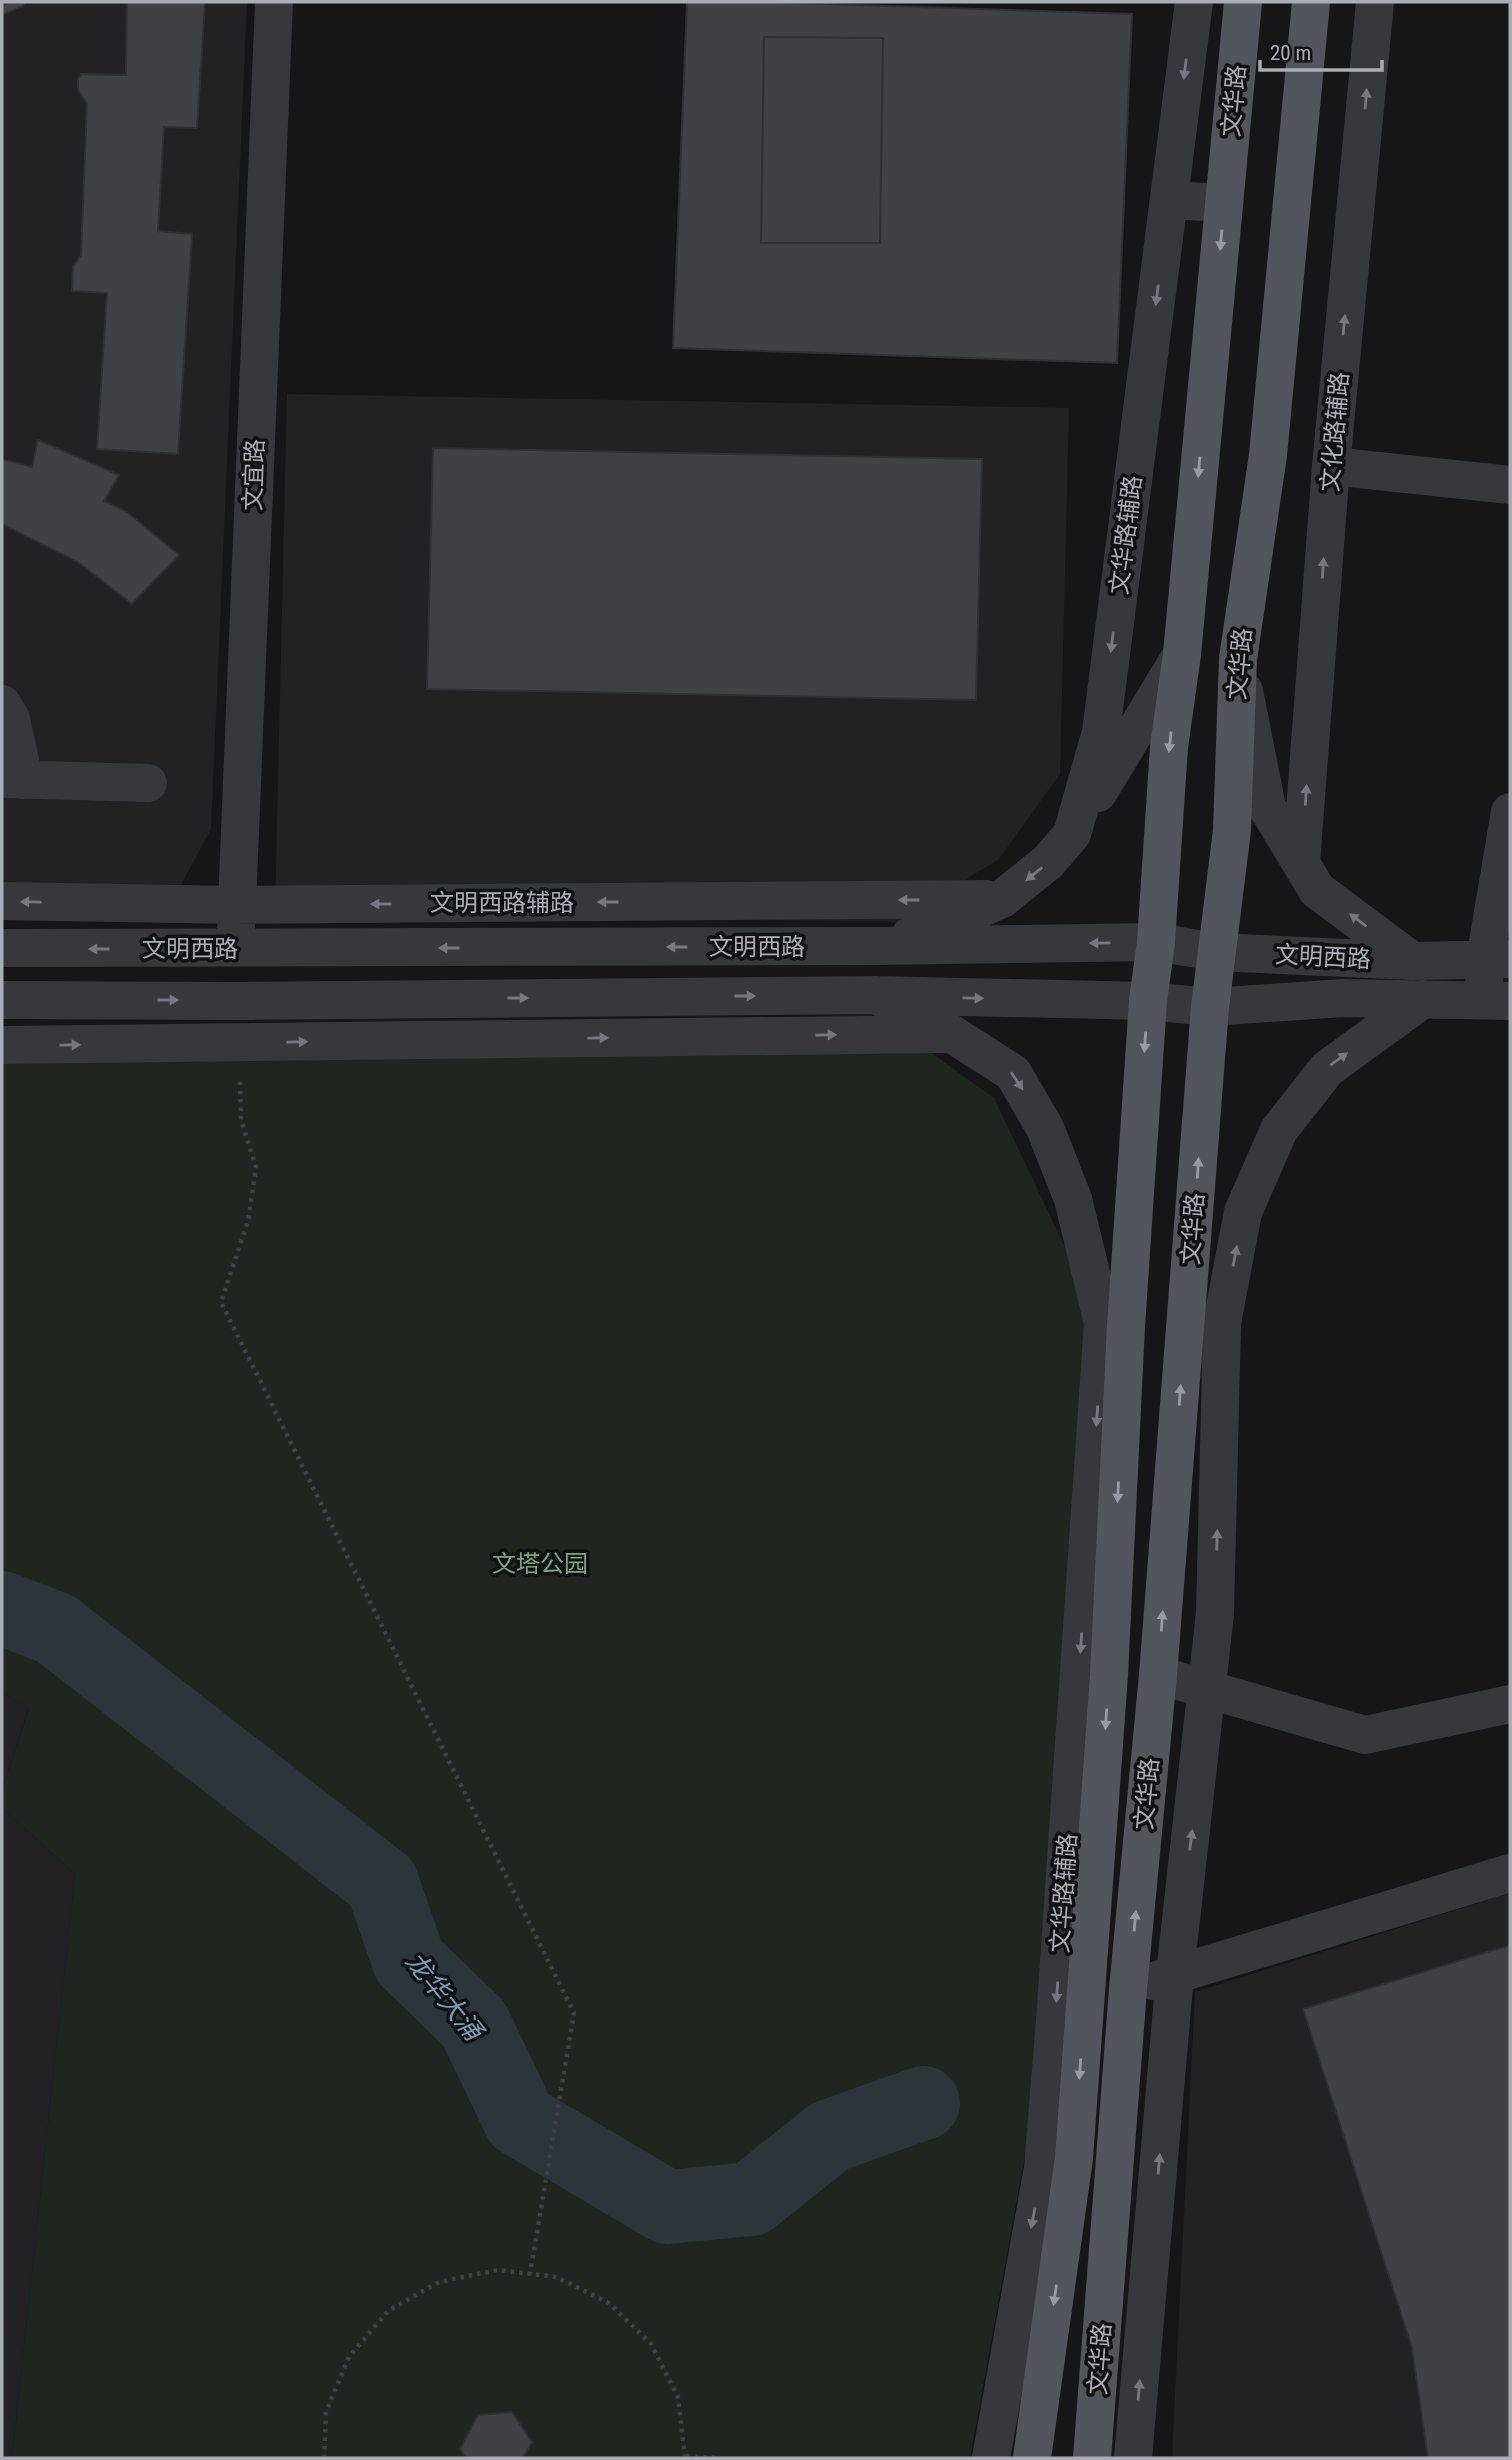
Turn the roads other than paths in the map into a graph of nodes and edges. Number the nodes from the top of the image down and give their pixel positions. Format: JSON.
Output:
{"nodes":[{"id":1,"x":274,"y":2,"type":"edge"},
{"id":2,"x":1194,"y":2,"type":"edge"},
{"id":3,"x":1243,"y":2,"type":"edge"},
{"id":4,"x":1311,"y":2,"type":"edge"},
{"id":5,"x":1375,"y":2,"type":"edge"},
{"id":6,"x":1169,"y":200,"type":"junction"},
{"id":7,"x":1224,"y":203,"type":"junction"},
{"id":8,"x":1331,"y":466,"type":"junction"},
{"id":9,"x":1510,"y":485,"type":"edge"},
{"id":10,"x":1182,"y":654,"type":"junction"},
{"id":11,"x":1238,"y":659,"type":"junction"},
{"id":12,"x":2,"y":704,"type":"edge"},
{"id":13,"x":13,"y":779,"type":"edge"},
{"id":14,"x":148,"y":783,"type":"dead end"},
{"id":15,"x":1510,"y":811,"type":"edge"},
{"id":16,"x":1073,"y":834,"type":"junction"},
{"id":17,"x":1301,"y":863,"type":"junction"},
{"id":18,"x":1002,"y":899,"type":"junction"},
{"id":19,"x":2,"y":901,"type":"edge"},
{"id":20,"x":237,"y":905,"type":"junction"},
{"id":21,"x":1156,"y":942,"type":"junction"},
{"id":22,"x":874,"y":946,"type":"junction"},
{"id":23,"x":2,"y":948,"type":"edge"},
{"id":24,"x":235,"y":949,"type":"junction"},
{"id":25,"x":1215,"y":952,"type":"junction"},
{"id":26,"x":1498,"y":960,"type":"edge"},
{"id":27,"x":1412,"y":961,"type":"junction"},
{"id":28,"x":876,"y":995,"type":"junction"},
{"id":29,"x":1423,"y":999,"type":"junction"},
{"id":30,"x":2,"y":1000,"type":"edge"},
{"id":31,"x":1496,"y":1000,"type":"edge"},
{"id":32,"x":1147,"y":1002,"type":"junction"},
{"id":33,"x":1210,"y":1007,"type":"junction"},
{"id":34,"x":952,"y":1034,"type":"junction"},
{"id":35,"x":2,"y":1045,"type":"edge"},
{"id":36,"x":1204,"y":1322,"type":"junction"},
{"id":37,"x":1114,"y":1325,"type":"junction"},
{"id":38,"x":1158,"y":1675,"type":"junction"},
{"id":39,"x":1208,"y":1689,"type":"junction"},
{"id":40,"x":1510,"y":1704,"type":"edge"},
{"id":41,"x":1510,"y":1873,"type":"edge"},
{"id":42,"x":1175,"y":1974,"type":"junction"},
{"id":43,"x":1128,"y":1989,"type":"junction"},
{"id":44,"x":991,"y":2458,"type":"edge"},
{"id":45,"x":1032,"y":2458,"type":"edge"},
{"id":46,"x":1092,"y":2458,"type":"edge"},
{"id":47,"x":1133,"y":2458,"type":"edge"}],
"edges":[{"from":1,"to":20,"type":"street","name":"文宜路"},
{"from":2,"to":6,"type":"street","name":"文华路辅路","one_way":true},
{"from":3,"to":7,"type":"main road","name":"文华路"},
{"from":4,"to":11,"type":"main road","name":"文华路"},
{"from":8,"to":5,"type":"street","name":"文化路辅路","one_way":true},
{"from":6,"to":7,"type":"street"},
{"from":6,"to":16,"type":"street","name":"文华路辅路","one_way":true},
{"from":7,"to":10,"type":"main road","name":"文华路","one_way":true},
{"from":8,"to":9,"type":"street"},
{"from":17,"to":8,"type":"street","name":"文化路辅路","one_way":true},
{"from":10,"to":16,"type":"street"},
{"from":10,"to":21,"type":"main road","name":"文华路","one_way":true},
{"from":11,"to":17,"type":"street"},
{"from":11,"to":25,"type":"main road","name":"文华路"},
{"from":12,"to":13,"type":"street"},
{"from":13,"to":14,"type":"street"},
{"from":15,"to":26,"type":"street"},
{"from":16,"to":18,"type":"street","name":"文华路辅路","one_way":true},
{"from":27,"to":17,"type":"street","one_way":true},
{"from":18,"to":20,"type":"street","name":"文明西路辅路","one_way":true},
{"from":18,"to":22,"type":"street","name":"文华路辅路"},
{"from":20,"to":19,"type":"street","name":"文明西路辅路","one_way":true},
{"from":20,"to":24,"type":"street","name":"文宜路"},
{"from":21,"to":22,"type":"street","name":"文明西路","one_way":true},
{"from":21,"to":25,"type":"street","name":"文明西路"},
{"from":21,"to":32,"type":"main road","name":"文华路"},
{"from":22,"to":24,"type":"street","name":"文明西路","one_way":true},
{"from":24,"to":23,"type":"street","name":"文明西路","one_way":true},
{"from":25,"to":27,"type":"street","name":"文明西路"},
{"from":25,"to":33,"type":"main road","name":"文华路"},
{"from":26,"to":27,"type":"street","name":"文明西路"},
{"from":26,"to":31,"type":"street"},
{"from":30,"to":28,"type":"street","name":"文明西路","one_way":true},
{"from":28,"to":32,"type":"street","name":"文明西路","one_way":true},
{"from":28,"to":34,"type":"street","name":"文华路辅路"},
{"from":29,"to":31,"type":"street","name":"文明西路"},
{"from":29,"to":33,"type":"street","name":"文明西路"},
{"from":36,"to":29,"type":"street","one_way":true},
{"from":32,"to":33,"type":"street","name":"文明西路"},
{"from":32,"to":37,"type":"main road","name":"文华路","one_way":true},
{"from":36,"to":33,"type":"main road","name":"文华路","one_way":true},
{"from":35,"to":34,"type":"street","one_way":true},
{"from":34,"to":37,"type":"street","name":"文华路辅路","one_way":true},
{"from":38,"to":36,"type":"main road","name":"文华路","one_way":true},
{"from":39,"to":36,"type":"street","one_way":true},
{"from":37,"to":44,"type":"street","name":"文华路辅路","one_way":true},
{"from":37,"to":45,"type":"main road","name":"文华路","one_way":true},
{"from":38,"to":39,"type":"street"},
{"from":43,"to":38,"type":"main road","name":"文华路","one_way":true},
{"from":39,"to":40,"type":"street"},
{"from":42,"to":39,"type":"street","one_way":true},
{"from":41,"to":42,"type":"street"},
{"from":42,"to":43,"type":"street"},
{"from":47,"to":42,"type":"street","one_way":true},
{"from":43,"to":46,"type":"main road","name":"文华路"}]}
